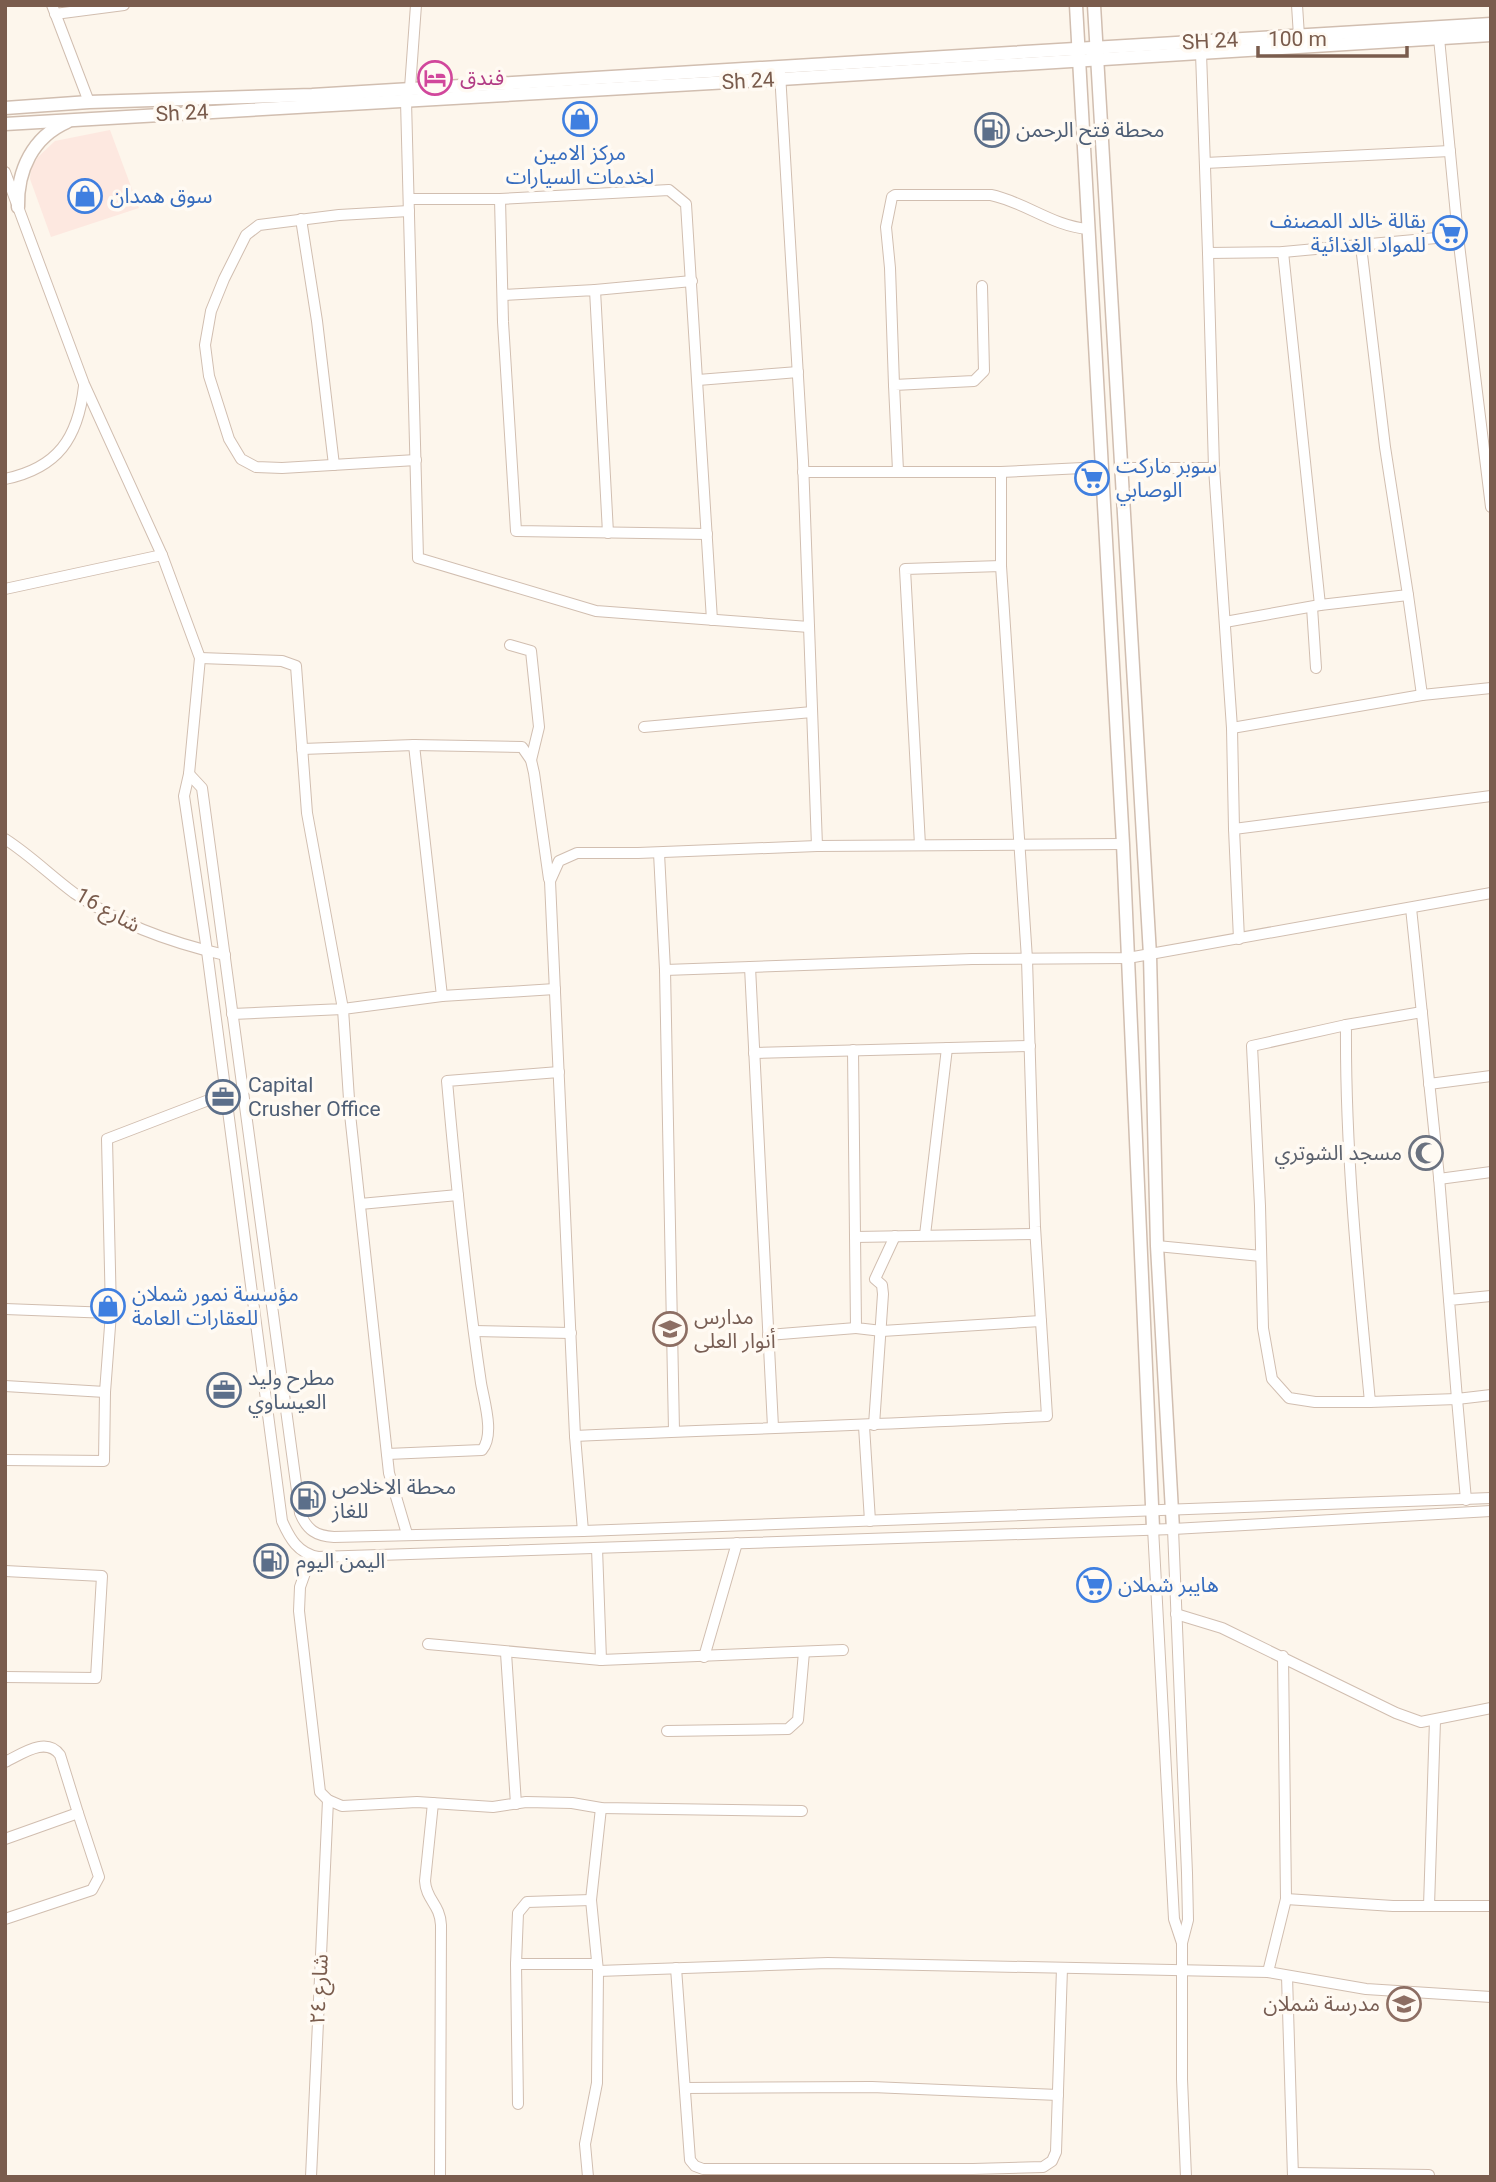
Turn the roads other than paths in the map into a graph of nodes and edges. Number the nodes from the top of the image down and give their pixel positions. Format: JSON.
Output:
{"nodes":[{"id":1,"x":124,"y":5,"type":"edge"},
{"id":2,"x":416,"y":5,"type":"edge"},
{"id":3,"x":1076,"y":5,"type":"edge"},
{"id":4,"x":1094,"y":5,"type":"edge"},
{"id":5,"x":1297,"y":5,"type":"edge"},
{"id":6,"x":53,"y":10,"type":"edge"},
{"id":7,"x":1491,"y":24,"type":"edge"},
{"id":8,"x":1491,"y":35,"type":"edge"},
{"id":9,"x":1299,"y":36,"type":"junction"},
{"id":10,"x":1439,"y":37,"type":"junction"},
{"id":11,"x":1096,"y":53,"type":"junction"},
{"id":12,"x":1201,"y":53,"type":"junction"},
{"id":13,"x":1078,"y":54,"type":"junction"},
{"id":14,"x":780,"y":73,"type":"junction"},
{"id":15,"x":408,"y":94,"type":"junction"},
{"id":16,"x":89,"y":102,"type":"junction"},
{"id":17,"x":5,"y":108,"type":"edge"},
{"id":18,"x":72,"y":119,"type":"junction"},
{"id":19,"x":5,"y":124,"type":"edge"},
{"id":20,"x":1450,"y":150,"type":"junction"},
{"id":21,"x":1205,"y":163,"type":"junction"},
{"id":22,"x":5,"y":172,"type":"edge"},
{"id":23,"x":409,"y":198,"type":"junction"},
{"id":24,"x":500,"y":198,"type":"junction"},
{"id":25,"x":18,"y":207,"type":"junction"},
{"id":26,"x":409,"y":211,"type":"junction"},
{"id":27,"x":301,"y":219,"type":"junction"},
{"id":28,"x":1087,"y":229,"type":"junction"},
{"id":29,"x":1458,"y":236,"type":"junction"},
{"id":30,"x":1361,"y":246,"type":"junction"},
{"id":31,"x":1283,"y":252,"type":"junction"},
{"id":32,"x":1208,"y":253,"type":"junction"},
{"id":33,"x":692,"y":281,"type":"junction"},
{"id":34,"x":982,"y":286,"type":"dead end"},
{"id":35,"x":595,"y":290,"type":"junction"},
{"id":36,"x":503,"y":295,"type":"junction"},
{"id":37,"x":797,"y":372,"type":"junction"},
{"id":38,"x":698,"y":380,"type":"junction"},
{"id":39,"x":84,"y":384,"type":"junction"},
{"id":40,"x":894,"y":385,"type":"junction"},
{"id":41,"x":416,"y":460,"type":"junction"},
{"id":42,"x":334,"y":465,"type":"junction"},
{"id":43,"x":1103,"y":467,"type":"junction"},
{"id":44,"x":1120,"y":468,"type":"junction"},
{"id":45,"x":1214,"y":468,"type":"junction"},
{"id":46,"x":898,"y":471,"type":"junction"},
{"id":47,"x":803,"y":472,"type":"junction"},
{"id":48,"x":1001,"y":472,"type":"junction"},
{"id":49,"x":5,"y":479,"type":"edge"},
{"id":50,"x":1490,"y":489,"type":"edge"},
{"id":51,"x":1491,"y":507,"type":"edge"},
{"id":52,"x":608,"y":533,"type":"junction"},
{"id":53,"x":707,"y":534,"type":"junction"},
{"id":54,"x":162,"y":555,"type":"junction"},
{"id":55,"x":1001,"y":566,"type":"junction"},
{"id":56,"x":5,"y":589,"type":"edge"},
{"id":57,"x":1408,"y":595,"type":"junction"},
{"id":58,"x":1316,"y":606,"type":"junction"},
{"id":59,"x":712,"y":620,"type":"junction"},
{"id":60,"x":1225,"y":622,"type":"junction"},
{"id":61,"x":809,"y":627,"type":"junction"},
{"id":62,"x":510,"y":645,"type":"dead end"},
{"id":63,"x":200,"y":658,"type":"junction"},
{"id":64,"x":1316,"y":668,"type":"dead end"},
{"id":65,"x":1491,"y":688,"type":"edge"},
{"id":66,"x":1422,"y":695,"type":"junction"},
{"id":67,"x":812,"y":712,"type":"junction"},
{"id":68,"x":644,"y":727,"type":"dead end"},
{"id":69,"x":1231,"y":728,"type":"junction"},
{"id":70,"x":414,"y":745,"type":"junction"},
{"id":71,"x":302,"y":749,"type":"junction"},
{"id":72,"x":531,"y":760,"type":"junction"},
{"id":73,"x":189,"y":774,"type":"junction"},
{"id":74,"x":1491,"y":796,"type":"edge"},
{"id":75,"x":1234,"y":829,"type":"junction"},
{"id":76,"x":5,"y":839,"type":"edge"},
{"id":77,"x":1019,"y":844,"type":"junction"},
{"id":78,"x":1123,"y":844,"type":"junction"},
{"id":79,"x":920,"y":845,"type":"junction"},
{"id":80,"x":817,"y":846,"type":"junction"},
{"id":81,"x":659,"y":853,"type":"junction"},
{"id":82,"x":550,"y":881,"type":"junction"},
{"id":83,"x":1491,"y":893,"type":"edge"},
{"id":84,"x":1410,"y":908,"type":"junction"},
{"id":85,"x":1239,"y":939,"type":"junction"},
{"id":86,"x":207,"y":951,"type":"junction"},
{"id":87,"x":225,"y":955,"type":"junction"},
{"id":88,"x":1150,"y":955,"type":"junction"},
{"id":89,"x":1128,"y":958,"type":"junction"},
{"id":90,"x":1027,"y":959,"type":"junction"},
{"id":91,"x":750,"y":967,"type":"junction"},
{"id":92,"x":664,"y":970,"type":"junction"},
{"id":93,"x":555,"y":989,"type":"junction"},
{"id":94,"x":442,"y":996,"type":"junction"},
{"id":95,"x":343,"y":1009,"type":"junction"},
{"id":96,"x":1422,"y":1012,"type":"junction"},
{"id":97,"x":232,"y":1014,"type":"junction"},
{"id":98,"x":1346,"y":1025,"type":"junction"},
{"id":99,"x":1030,"y":1046,"type":"junction"},
{"id":100,"x":947,"y":1048,"type":"junction"},
{"id":101,"x":853,"y":1050,"type":"junction"},
{"id":102,"x":754,"y":1053,"type":"junction"},
{"id":103,"x":559,"y":1072,"type":"junction"},
{"id":104,"x":1491,"y":1076,"type":"edge"},
{"id":105,"x":1429,"y":1084,"type":"junction"},
{"id":106,"x":227,"y":1093,"type":"junction"},
{"id":107,"x":1491,"y":1172,"type":"edge"},
{"id":108,"x":1439,"y":1179,"type":"junction"},
{"id":109,"x":457,"y":1195,"type":"junction"},
{"id":110,"x":359,"y":1204,"type":"junction"},
{"id":111,"x":1035,"y":1234,"type":"junction"},
{"id":112,"x":895,"y":1236,"type":"junction"},
{"id":113,"x":925,"y":1236,"type":"junction"},
{"id":114,"x":855,"y":1237,"type":"junction"},
{"id":115,"x":1157,"y":1246,"type":"junction"},
{"id":116,"x":1261,"y":1256,"type":"junction"},
{"id":117,"x":1491,"y":1296,"type":"edge"},
{"id":118,"x":1449,"y":1300,"type":"junction"},
{"id":119,"x":5,"y":1308,"type":"edge"},
{"id":120,"x":111,"y":1313,"type":"junction"},
{"id":121,"x":1041,"y":1321,"type":"junction"},
{"id":122,"x":856,"y":1328,"type":"junction"},
{"id":123,"x":474,"y":1331,"type":"junction"},
{"id":124,"x":881,"y":1331,"type":"junction"},
{"id":125,"x":570,"y":1333,"type":"junction"},
{"id":126,"x":768,"y":1335,"type":"junction"},
{"id":127,"x":5,"y":1386,"type":"edge"},
{"id":128,"x":105,"y":1392,"type":"junction"},
{"id":129,"x":1491,"y":1395,"type":"edge"},
{"id":130,"x":1457,"y":1399,"type":"junction"},
{"id":131,"x":1370,"y":1402,"type":"junction"},
{"id":132,"x":869,"y":1426,"type":"junction"},
{"id":133,"x":773,"y":1427,"type":"junction"},
{"id":134,"x":674,"y":1432,"type":"junction"},
{"id":135,"x":575,"y":1436,"type":"junction"},
{"id":136,"x":387,"y":1454,"type":"junction"},
{"id":137,"x":5,"y":1460,"type":"edge"},
{"id":138,"x":1491,"y":1498,"type":"edge"},
{"id":139,"x":1466,"y":1500,"type":"junction"},
{"id":140,"x":1172,"y":1509,"type":"junction"},
{"id":141,"x":1152,"y":1510,"type":"junction"},
{"id":142,"x":1491,"y":1511,"type":"edge"},
{"id":143,"x":870,"y":1521,"type":"junction"},
{"id":144,"x":1153,"y":1528,"type":"junction"},
{"id":145,"x":1172,"y":1529,"type":"junction"},
{"id":146,"x":583,"y":1531,"type":"junction"},
{"id":147,"x":407,"y":1534,"type":"junction"},
{"id":148,"x":737,"y":1543,"type":"junction"},
{"id":149,"x":597,"y":1548,"type":"junction"},
{"id":150,"x":312,"y":1556,"type":"junction"},
{"id":151,"x":5,"y":1571,"type":"edge"},
{"id":152,"x":1176,"y":1614,"type":"junction"},
{"id":153,"x":428,"y":1644,"type":"dead end"},
{"id":154,"x":843,"y":1650,"type":"dead end"},
{"id":155,"x":804,"y":1652,"type":"junction"},
{"id":156,"x":506,"y":1653,"type":"junction"},
{"id":157,"x":1283,"y":1656,"type":"junction"},
{"id":158,"x":704,"y":1657,"type":"junction"},
{"id":159,"x":601,"y":1660,"type":"junction"},
{"id":160,"x":5,"y":1677,"type":"edge"},
{"id":161,"x":1491,"y":1708,"type":"edge"},
{"id":162,"x":1435,"y":1720,"type":"junction"},
{"id":163,"x":667,"y":1731,"type":"dead end"},
{"id":164,"x":5,"y":1762,"type":"edge"},
{"id":165,"x":328,"y":1800,"type":"junction"},
{"id":166,"x":433,"y":1803,"type":"junction"},
{"id":167,"x":516,"y":1804,"type":"junction"},
{"id":168,"x":601,"y":1808,"type":"junction"},
{"id":169,"x":802,"y":1811,"type":"dead end"},
{"id":170,"x":78,"y":1812,"type":"junction"},
{"id":171,"x":5,"y":1839,"type":"edge"},
{"id":172,"x":1286,"y":1899,"type":"junction"},
{"id":173,"x":591,"y":1900,"type":"junction"},
{"id":174,"x":1429,"y":1906,"type":"junction"},
{"id":175,"x":1491,"y":1906,"type":"edge"},
{"id":176,"x":5,"y":1919,"type":"edge"},
{"id":177,"x":1182,"y":1943,"type":"junction"},
{"id":178,"x":516,"y":1964,"type":"junction"},
{"id":179,"x":598,"y":1967,"type":"junction"},
{"id":180,"x":676,"y":1968,"type":"junction"},
{"id":181,"x":1062,"y":1968,"type":"junction"},
{"id":182,"x":1182,"y":1971,"type":"junction"},
{"id":183,"x":1268,"y":1972,"type":"junction"},
{"id":184,"x":1287,"y":1976,"type":"junction"},
{"id":185,"x":1491,"y":1997,"type":"edge"},
{"id":186,"x":685,"y":2088,"type":"junction"},
{"id":187,"x":1058,"y":2095,"type":"junction"},
{"id":188,"x":518,"y":2104,"type":"dead end"},
{"id":189,"x":827,"y":2173,"type":"edge"},
{"id":190,"x":1293,"y":2175,"type":"edge"},
{"id":191,"x":1429,"y":2175,"type":"edge"},
{"id":192,"x":311,"y":2177,"type":"edge"},
{"id":193,"x":440,"y":2177,"type":"edge"},
{"id":194,"x":588,"y":2177,"type":"edge"},
{"id":195,"x":1186,"y":2177,"type":"edge"}],
"edges":[{"from":1,"to":6,"type":"street"},
{"from":2,"to":15,"type":"street"},
{"from":3,"to":13,"type":"street"},
{"from":4,"to":11,"type":"street"},
{"from":5,"to":9,"type":"street"},
{"from":6,"to":16,"type":"street"},
{"from":7,"to":9,"type":"street","name":"SH 24"},
{"from":8,"to":10,"type":"street","name":"Sh 24"},
{"from":9,"to":11,"type":"street","name":"SH 24"},
{"from":10,"to":12,"type":"street","name":"Sh 24"},
{"from":10,"to":20,"type":"street"},
{"from":11,"to":12,"type":"street","name":"Sh 24"},
{"from":11,"to":13,"type":"street","name":"Sh 24"},
{"from":11,"to":44,"type":"street"},
{"from":12,"to":21,"type":"street"},
{"from":13,"to":14,"type":"street","name":"Sh 24"},
{"from":13,"to":28,"type":"street"},
{"from":14,"to":15,"type":"street","name":"Sh 24"},
{"from":14,"to":37,"type":"street"},
{"from":15,"to":16,"type":"street","name":"Sh 24"},
{"from":15,"to":18,"type":"street","name":"Sh 24"},
{"from":15,"to":23,"type":"street"},
{"from":16,"to":17,"type":"street","name":"Sh 24"},
{"from":18,"to":19,"type":"street","name":"Sh 24"},
{"from":18,"to":25,"type":"street"},
{"from":20,"to":21,"type":"street"},
{"from":20,"to":29,"type":"street"},
{"from":21,"to":32,"type":"street"},
{"from":22,"to":25,"type":"street"},
{"from":23,"to":24,"type":"street"},
{"from":23,"to":26,"type":"street"},
{"from":24,"to":33,"type":"street"},
{"from":24,"to":36,"type":"street"},
{"from":25,"to":39,"type":"street"},
{"from":26,"to":27,"type":"street"},
{"from":26,"to":41,"type":"street"},
{"from":27,"to":42,"type":"street"},
{"from":27,"to":42,"type":"street"},
{"from":28,"to":40,"type":"street"},
{"from":28,"to":43,"type":"street"},
{"from":29,"to":30,"type":"street"},
{"from":29,"to":50,"type":"street"},
{"from":30,"to":31,"type":"street"},
{"from":30,"to":57,"type":"street"},
{"from":31,"to":32,"type":"street"},
{"from":31,"to":58,"type":"street"},
{"from":32,"to":45,"type":"street"},
{"from":33,"to":35,"type":"street"},
{"from":33,"to":38,"type":"street"},
{"from":34,"to":40,"type":"street"},
{"from":35,"to":36,"type":"street"},
{"from":35,"to":52,"type":"street"},
{"from":36,"to":52,"type":"street"},
{"from":37,"to":38,"type":"street"},
{"from":37,"to":47,"type":"street"},
{"from":38,"to":53,"type":"street"},
{"from":39,"to":49,"type":"street"},
{"from":39,"to":54,"type":"street"},
{"from":40,"to":46,"type":"street"},
{"from":41,"to":42,"type":"street"},
{"from":41,"to":59,"type":"street"},
{"from":43,"to":48,"type":"street"},
{"from":43,"to":78,"type":"street"},
{"from":44,"to":45,"type":"street"},
{"from":44,"to":88,"type":"street"},
{"from":45,"to":60,"type":"street"},
{"from":46,"to":47,"type":"street"},
{"from":46,"to":48,"type":"street"},
{"from":47,"to":61,"type":"street"},
{"from":48,"to":55,"type":"street"},
{"from":50,"to":51,"type":"street"},
{"from":52,"to":53,"type":"street"},
{"from":53,"to":59,"type":"street"},
{"from":54,"to":56,"type":"street"},
{"from":54,"to":63,"type":"street"},
{"from":55,"to":77,"type":"street"},
{"from":55,"to":79,"type":"street"},
{"from":57,"to":58,"type":"street"},
{"from":57,"to":66,"type":"street"},
{"from":58,"to":60,"type":"street"},
{"from":58,"to":64,"type":"street"},
{"from":59,"to":61,"type":"street"},
{"from":60,"to":69,"type":"street"},
{"from":61,"to":67,"type":"street"},
{"from":62,"to":72,"type":"street"},
{"from":63,"to":71,"type":"street"},
{"from":63,"to":73,"type":"street"},
{"from":65,"to":66,"type":"street"},
{"from":66,"to":69,"type":"street"},
{"from":67,"to":68,"type":"street"},
{"from":67,"to":80,"type":"street"},
{"from":69,"to":75,"type":"street"},
{"from":70,"to":71,"type":"street"},
{"from":70,"to":72,"type":"street"},
{"from":70,"to":94,"type":"street"},
{"from":71,"to":95,"type":"street"},
{"from":72,"to":82,"type":"street"},
{"from":73,"to":86,"type":"street"},
{"from":73,"to":87,"type":"street"},
{"from":74,"to":75,"type":"street"},
{"from":75,"to":85,"type":"street"},
{"from":76,"to":86,"type":"street","name":"شارع 16"},
{"from":77,"to":78,"type":"street"},
{"from":77,"to":79,"type":"street"},
{"from":77,"to":90,"type":"street"},
{"from":78,"to":89,"type":"street"},
{"from":79,"to":80,"type":"street"},
{"from":80,"to":81,"type":"street"},
{"from":81,"to":82,"type":"street"},
{"from":81,"to":92,"type":"street"},
{"from":82,"to":93,"type":"street"},
{"from":83,"to":84,"type":"street"},
{"from":84,"to":85,"type":"street"},
{"from":84,"to":96,"type":"street"},
{"from":85,"to":88,"type":"street"},
{"from":86,"to":87,"type":"street","name":"شارع 16"},
{"from":86,"to":106,"type":"street"},
{"from":87,"to":97,"type":"street"},
{"from":88,"to":89,"type":"street"},
{"from":88,"to":115,"type":"street"},
{"from":89,"to":90,"type":"street"},
{"from":89,"to":141,"type":"street"},
{"from":90,"to":91,"type":"street"},
{"from":90,"to":99,"type":"street"},
{"from":91,"to":92,"type":"street"},
{"from":91,"to":102,"type":"street"},
{"from":92,"to":134,"type":"street"},
{"from":93,"to":94,"type":"street"},
{"from":93,"to":103,"type":"street"},
{"from":94,"to":95,"type":"street"},
{"from":95,"to":97,"type":"street"},
{"from":95,"to":110,"type":"street"},
{"from":96,"to":98,"type":"street"},
{"from":96,"to":105,"type":"street"},
{"from":97,"to":147,"type":"street"},
{"from":98,"to":116,"type":"street"},
{"from":98,"to":131,"type":"street"},
{"from":99,"to":100,"type":"street"},
{"from":99,"to":111,"type":"street"},
{"from":100,"to":101,"type":"street"},
{"from":100,"to":113,"type":"street"},
{"from":101,"to":102,"type":"street"},
{"from":101,"to":114,"type":"street"},
{"from":102,"to":126,"type":"street"},
{"from":103,"to":109,"type":"street"},
{"from":103,"to":125,"type":"street"},
{"from":104,"to":105,"type":"street"},
{"from":105,"to":108,"type":"street"},
{"from":106,"to":120,"type":"street"},
{"from":106,"to":150,"type":"street"},
{"from":107,"to":108,"type":"street"},
{"from":108,"to":118,"type":"street"},
{"from":109,"to":110,"type":"street"},
{"from":109,"to":123,"type":"street"},
{"from":110,"to":136,"type":"street"},
{"from":111,"to":113,"type":"street"},
{"from":111,"to":121,"type":"street"},
{"from":112,"to":113,"type":"street"},
{"from":112,"to":114,"type":"street"},
{"from":112,"to":124,"type":"street"},
{"from":114,"to":122,"type":"street"},
{"from":115,"to":116,"type":"street"},
{"from":115,"to":140,"type":"street"},
{"from":116,"to":131,"type":"street"},
{"from":117,"to":118,"type":"street"},
{"from":118,"to":130,"type":"street"},
{"from":119,"to":120,"type":"street"},
{"from":120,"to":128,"type":"street"},
{"from":121,"to":124,"type":"street"},
{"from":121,"to":132,"type":"street"},
{"from":122,"to":124,"type":"street"},
{"from":122,"to":126,"type":"street"},
{"from":123,"to":125,"type":"street"},
{"from":123,"to":136,"type":"street"},
{"from":124,"to":132,"type":"street"},
{"from":125,"to":135,"type":"street"},
{"from":126,"to":133,"type":"street"},
{"from":127,"to":128,"type":"street"},
{"from":128,"to":137,"type":"street"},
{"from":129,"to":130,"type":"street"},
{"from":130,"to":131,"type":"street"},
{"from":130,"to":139,"type":"street"},
{"from":132,"to":133,"type":"street"},
{"from":132,"to":143,"type":"street"},
{"from":133,"to":134,"type":"street"},
{"from":134,"to":135,"type":"street"},
{"from":135,"to":146,"type":"street"},
{"from":136,"to":147,"type":"street"},
{"from":138,"to":139,"type":"street"},
{"from":139,"to":140,"type":"street"},
{"from":140,"to":141,"type":"street"},
{"from":140,"to":145,"type":"street"},
{"from":141,"to":143,"type":"street"},
{"from":141,"to":144,"type":"street"},
{"from":142,"to":145,"type":"street"},
{"from":143,"to":146,"type":"street"},
{"from":144,"to":145,"type":"street"},
{"from":144,"to":148,"type":"street"},
{"from":144,"to":177,"type":"street"},
{"from":145,"to":152,"type":"street"},
{"from":146,"to":147,"type":"street"},
{"from":148,"to":149,"type":"street"},
{"from":148,"to":158,"type":"street"},
{"from":149,"to":150,"type":"street"},
{"from":149,"to":159,"type":"street"},
{"from":150,"to":165,"type":"street"},
{"from":151,"to":160,"type":"street"},
{"from":152,"to":157,"type":"street"},
{"from":152,"to":177,"type":"street"},
{"from":153,"to":156,"type":"street"},
{"from":154,"to":155,"type":"street"},
{"from":155,"to":158,"type":"street"},
{"from":155,"to":163,"type":"street"},
{"from":156,"to":159,"type":"street"},
{"from":156,"to":167,"type":"street"},
{"from":157,"to":162,"type":"street"},
{"from":157,"to":172,"type":"street"},
{"from":158,"to":159,"type":"street"},
{"from":161,"to":162,"type":"street"},
{"from":162,"to":174,"type":"street"},
{"from":164,"to":170,"type":"street"},
{"from":165,"to":166,"type":"street"},
{"from":165,"to":192,"type":"street","name":"شارع ٢٤"},
{"from":166,"to":167,"type":"street"},
{"from":166,"to":193,"type":"street"},
{"from":167,"to":168,"type":"street"},
{"from":168,"to":169,"type":"street"},
{"from":168,"to":173,"type":"street"},
{"from":170,"to":171,"type":"street"},
{"from":170,"to":176,"type":"street"},
{"from":172,"to":174,"type":"street"},
{"from":172,"to":183,"type":"street"},
{"from":173,"to":178,"type":"street"},
{"from":173,"to":179,"type":"street"},
{"from":174,"to":175,"type":"street"},
{"from":177,"to":182,"type":"street"},
{"from":178,"to":179,"type":"street"},
{"from":178,"to":188,"type":"street"},
{"from":179,"to":180,"type":"street"},
{"from":179,"to":194,"type":"street"},
{"from":180,"to":181,"type":"street"},
{"from":180,"to":186,"type":"street"},
{"from":181,"to":182,"type":"street"},
{"from":181,"to":187,"type":"street"},
{"from":182,"to":183,"type":"street"},
{"from":182,"to":195,"type":"street"},
{"from":183,"to":184,"type":"street"},
{"from":184,"to":185,"type":"street"},
{"from":184,"to":190,"type":"street"},
{"from":186,"to":187,"type":"street"},
{"from":186,"to":189,"type":"street"},
{"from":187,"to":189,"type":"street"},
{"from":190,"to":191,"type":"street"}]}
